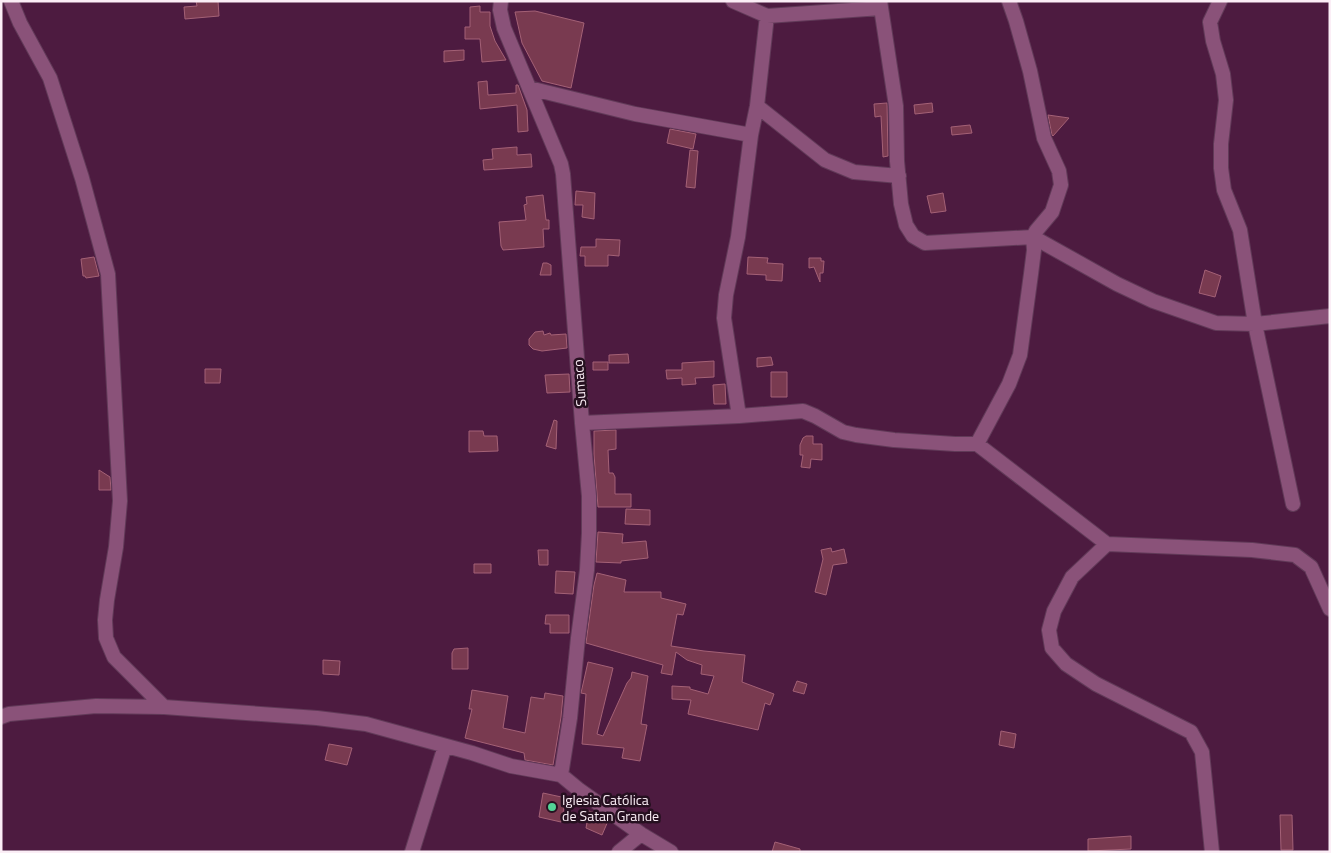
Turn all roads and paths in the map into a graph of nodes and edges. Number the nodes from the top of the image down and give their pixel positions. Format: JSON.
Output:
{"nodes":[{"id":1,"x":11,"y":1,"type":"edge"},
{"id":2,"x":501,"y":1,"type":"edge"},
{"id":3,"x":733,"y":1,"type":"edge"},
{"id":4,"x":1009,"y":1,"type":"edge"},
{"id":5,"x":1220,"y":1,"type":"edge"},
{"id":6,"x":881,"y":4,"type":"edge"},
{"id":7,"x":767,"y":16,"type":"junction"},
{"id":8,"x":529,"y":88,"type":"junction"},
{"id":9,"x":757,"y":106,"type":"junction"},
{"id":10,"x":751,"y":134,"type":"junction"},
{"id":11,"x":899,"y":176,"type":"junction"},
{"id":12,"x":1033,"y":237,"type":"junction"},
{"id":13,"x":1330,"y":316,"type":"edge"},
{"id":14,"x":1255,"y":324,"type":"junction"},
{"id":15,"x":739,"y":416,"type":"junction"},
{"id":16,"x":582,"y":423,"type":"junction"},
{"id":17,"x":977,"y":444,"type":"junction"},
{"id":18,"x":1293,"y":504,"type":"dead end"},
{"id":19,"x":1107,"y":544,"type":"junction"},
{"id":20,"x":1330,"y":609,"type":"edge"},
{"id":21,"x":164,"y":707,"type":"junction"},
{"id":22,"x":4,"y":714,"type":"edge"},
{"id":23,"x":445,"y":746,"type":"junction"},
{"id":24,"x":561,"y":775,"type":"junction"},
{"id":25,"x":641,"y":834,"type":"junction"},
{"id":26,"x":412,"y":852,"type":"edge"},
{"id":27,"x":619,"y":852,"type":"edge"},
{"id":28,"x":671,"y":852,"type":"edge"},
{"id":29,"x":1212,"y":852,"type":"edge"}],
"edges":[{"from":1,"to":21,"type":"street"},
{"from":2,"to":8,"type":"street","name":"Sumaco"},
{"from":3,"to":7,"type":"street"},
{"from":4,"to":12,"type":"street"},
{"from":5,"to":14,"type":"street"},
{"from":6,"to":7,"type":"street"},
{"from":6,"to":11,"type":"street"},
{"from":7,"to":9,"type":"street"},
{"from":8,"to":10,"type":"street"},
{"from":8,"to":16,"type":"street","name":"Sumaco"},
{"from":9,"to":10,"type":"street"},
{"from":9,"to":11,"type":"street"},
{"from":10,"to":15,"type":"street"},
{"from":11,"to":12,"type":"street"},
{"from":12,"to":14,"type":"street"},
{"from":12,"to":17,"type":"street"},
{"from":13,"to":14,"type":"street"},
{"from":14,"to":18,"type":"street"},
{"from":15,"to":16,"type":"street"},
{"from":15,"to":17,"type":"street"},
{"from":16,"to":24,"type":"street","name":"Sumaco"},
{"from":17,"to":19,"type":"street"},
{"from":19,"to":20,"type":"street"},
{"from":19,"to":29,"type":"street"},
{"from":21,"to":22,"type":"street"},
{"from":21,"to":23,"type":"street"},
{"from":23,"to":24,"type":"street"},
{"from":23,"to":26,"type":"street"},
{"from":24,"to":25,"type":"street"},
{"from":25,"to":27,"type":"street"},
{"from":25,"to":28,"type":"street"}]}
